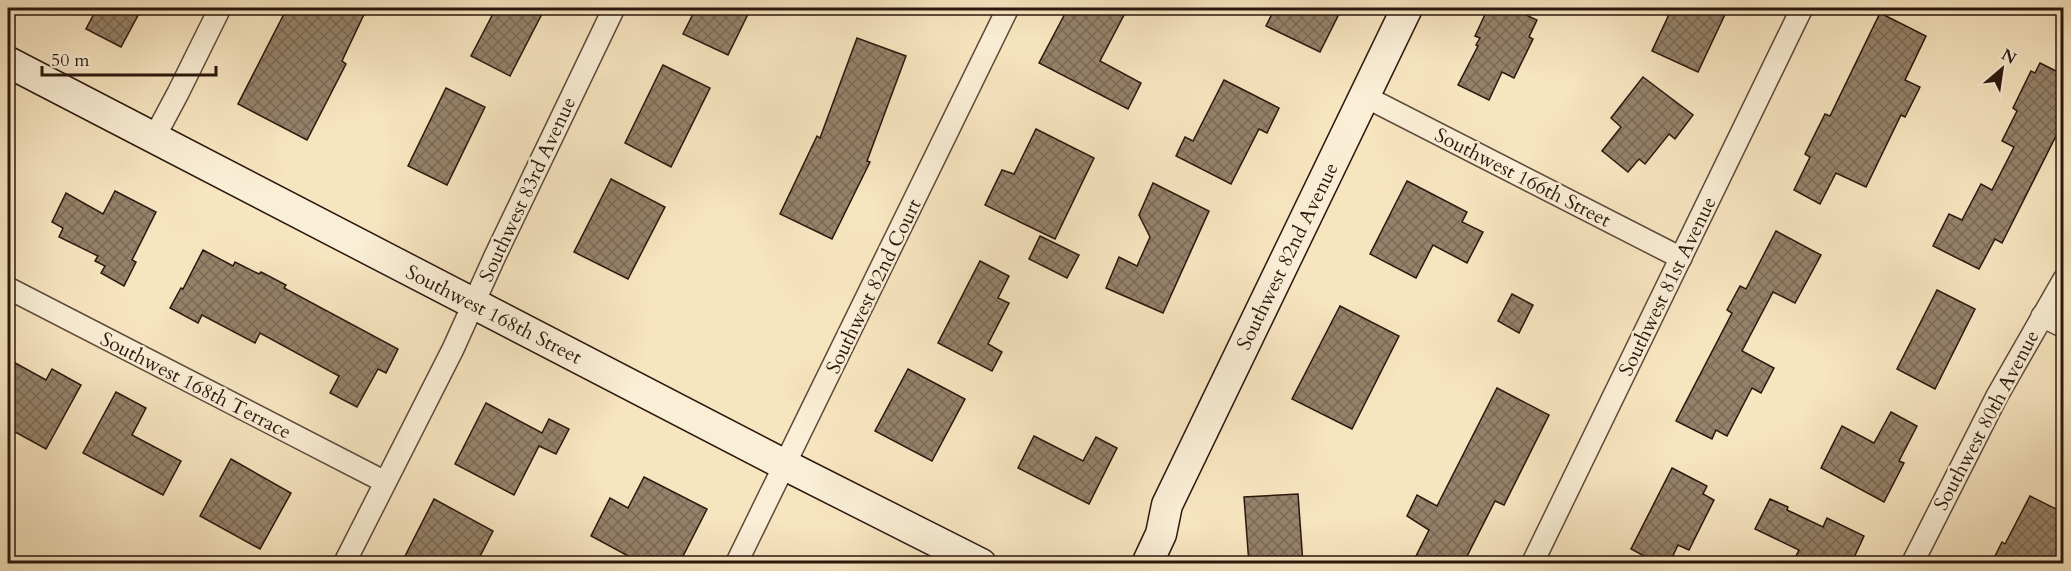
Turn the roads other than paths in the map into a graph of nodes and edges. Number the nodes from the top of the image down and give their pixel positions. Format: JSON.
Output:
{"nodes":[{"id":1,"x":220,"y":8,"type":"edge"},
{"id":2,"x":614,"y":8,"type":"edge"},
{"id":3,"x":1008,"y":8,"type":"edge"},
{"id":4,"x":1407,"y":8,"type":"edge"},
{"id":5,"x":1802,"y":8,"type":"edge"},
{"id":6,"x":8,"y":62,"type":"edge"},
{"id":7,"x":1364,"y":96,"type":"junction"},
{"id":8,"x":154,"y":138,"type":"junction"},
{"id":9,"x":1681,"y":258,"type":"junction"},
{"id":10,"x":2064,"y":279,"type":"edge"},
{"id":11,"x":8,"y":288,"type":"edge"},
{"id":12,"x":473,"y":304,"type":"junction"},
{"id":13,"x":2042,"y":316,"type":"junction"},
{"id":14,"x":2064,"y":327,"type":"edge"},
{"id":15,"x":785,"y":465,"type":"junction"},
{"id":16,"x":385,"y":482,"type":"junction"},
{"id":17,"x":1167,"y":505,"type":"junction"},
{"id":18,"x":344,"y":564,"type":"edge"},
{"id":19,"x":736,"y":564,"type":"edge"},
{"id":20,"x":981,"y":564,"type":"edge"},
{"id":21,"x":1125,"y":564,"type":"edge"},
{"id":22,"x":1147,"y":564,"type":"edge"},
{"id":23,"x":1532,"y":564,"type":"edge"},
{"id":24,"x":1912,"y":564,"type":"edge"}],
"edges":[{"from":1,"to":8,"type":"street"},
{"from":2,"to":12,"type":"street","name":"Southwest 83rd Avenue"},
{"from":3,"to":15,"type":"street","name":"Southwest 82nd Court"},
{"from":4,"to":7,"type":"street","name":"Southwest 82nd Avenue"},
{"from":5,"to":9,"type":"street","name":"Southwest 81st Avenue"},
{"from":6,"to":8,"type":"street","name":"Southwest 168th Street"},
{"from":7,"to":9,"type":"street","name":"Southwest 166th Street"},
{"from":7,"to":17,"type":"street","name":"Southwest 82nd Avenue"},
{"from":8,"to":12,"type":"street","name":"Southwest 168th Street"},
{"from":9,"to":23,"type":"street","name":"Southwest 81st Avenue"},
{"from":10,"to":13,"type":"street","name":"Southwest 80th Avenue"},
{"from":11,"to":16,"type":"street","name":"Southwest 168th Terrace"},
{"from":12,"to":15,"type":"street","name":"Southwest 168th Street"},
{"from":12,"to":16,"type":"street","name":"Southwest 83rd Avenue"},
{"from":13,"to":14,"type":"street"},
{"from":13,"to":24,"type":"street","name":"Southwest 80th Avenue"},
{"from":15,"to":19,"type":"street","name":"Southwest 82nd Court"},
{"from":15,"to":20,"type":"street","name":"Southwest 168th Street"},
{"from":16,"to":18,"type":"street","name":"Southwest 83rd Avenue"},
{"from":17,"to":21,"type":"street","name":"Southwest 82nd Avenue"},
{"from":17,"to":22,"type":"street","name":"Southwest 82nd Avenue"}]}
